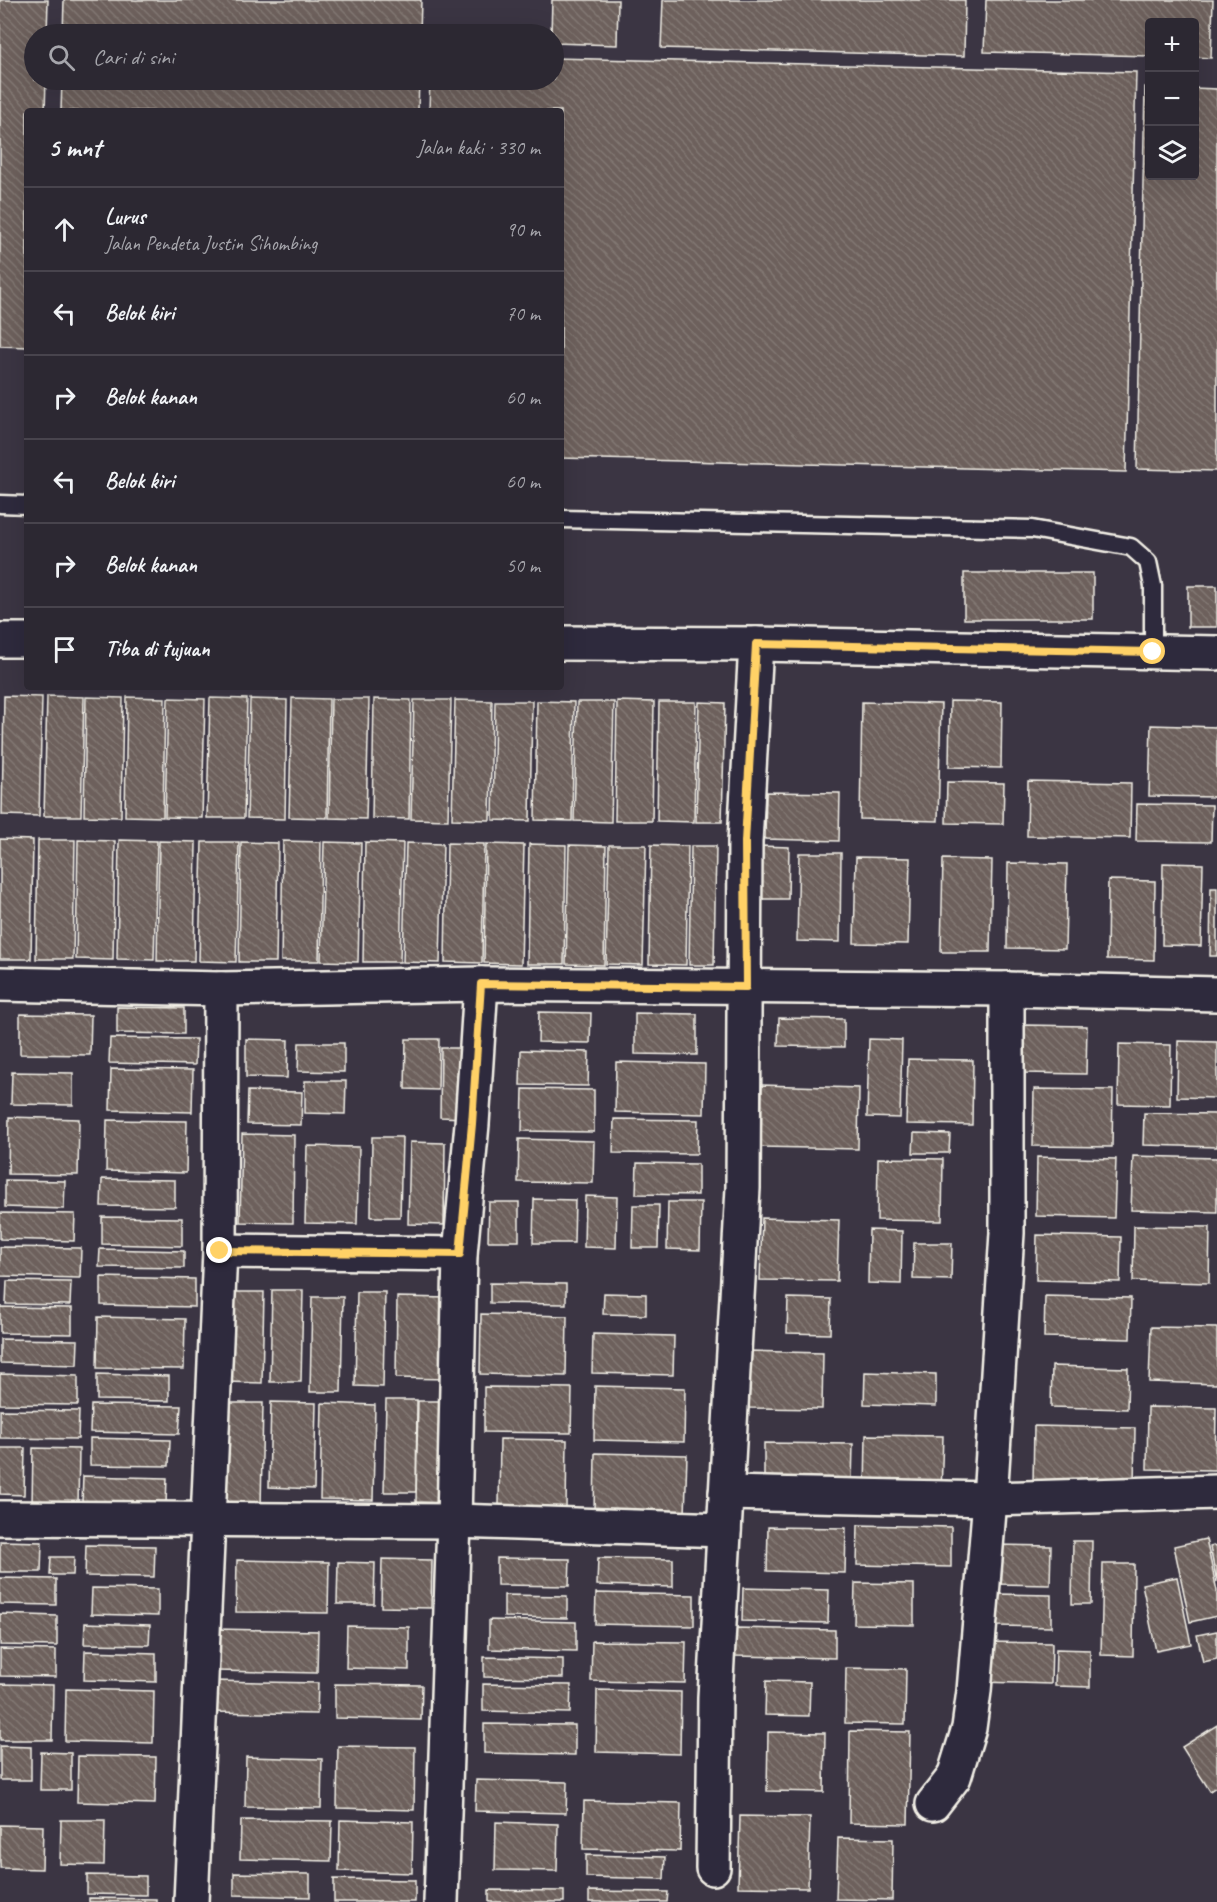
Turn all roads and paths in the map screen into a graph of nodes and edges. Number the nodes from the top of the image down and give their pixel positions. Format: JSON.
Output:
{"nodes":[{"id":1,"x":0,"y":504,"type":"edge"},
{"id":2,"x":24,"y":505,"type":"edge"},
{"id":3,"x":564,"y":519,"type":"edge"},
{"id":4,"x":0,"y":640,"type":"edge"},
{"id":5,"x":24,"y":640,"type":"edge"},
{"id":6,"x":564,"y":642,"type":"edge"},
{"id":7,"x":756,"y":644,"type":"junction"},
{"id":8,"x":1153,"y":652,"type":"junction"},
{"id":9,"x":1217,"y":653,"type":"edge"},
{"id":10,"x":0,"y":984,"type":"edge"},
{"id":11,"x":481,"y":984,"type":"junction"},
{"id":12,"x":746,"y":987,"type":"junction"},
{"id":13,"x":221,"y":989,"type":"junction"},
{"id":14,"x":1007,"y":989,"type":"junction"},
{"id":15,"x":1217,"y":994,"type":"edge"},
{"id":16,"x":220,"y":1251,"type":"junction"},
{"id":17,"x":460,"y":1254,"type":"junction"},
{"id":18,"x":1217,"y":1492,"type":"edge"},
{"id":19,"x":726,"y":1493,"type":"junction"},
{"id":20,"x":990,"y":1499,"type":"junction"},
{"id":21,"x":0,"y":1518,"type":"edge"},
{"id":22,"x":207,"y":1519,"type":"junction"},
{"id":23,"x":454,"y":1521,"type":"junction"},
{"id":24,"x":724,"y":1530,"type":"junction"},
{"id":25,"x":933,"y":1804,"type":"dead end"},
{"id":26,"x":713,"y":1868,"type":"dead end"},
{"id":27,"x":191,"y":1902,"type":"edge"},
{"id":28,"x":441,"y":1902,"type":"edge"}],
"edges":[{"from":1,"to":2,"type":"lane"},
{"from":3,"to":8,"type":"lane"},
{"from":4,"to":5,"type":"street"},
{"from":6,"to":7,"type":"street"},
{"from":7,"to":8,"type":"street"},
{"from":7,"to":12,"type":"street"},
{"from":8,"to":9,"type":"street"},
{"from":10,"to":13,"type":"street"},
{"from":11,"to":12,"type":"street"},
{"from":11,"to":13,"type":"street"},
{"from":11,"to":17,"type":"street"},
{"from":12,"to":14,"type":"street"},
{"from":12,"to":19,"type":"street"},
{"from":13,"to":16,"type":"street"},
{"from":14,"to":15,"type":"street"},
{"from":14,"to":20,"type":"street"},
{"from":16,"to":17,"type":"street"},
{"from":16,"to":22,"type":"street"},
{"from":17,"to":23,"type":"street"},
{"from":18,"to":20,"type":"street"},
{"from":19,"to":20,"type":"street"},
{"from":19,"to":24,"type":"street"},
{"from":20,"to":25,"type":"street"},
{"from":21,"to":22,"type":"street"},
{"from":22,"to":23,"type":"street"},
{"from":22,"to":27,"type":"street"},
{"from":23,"to":24,"type":"street"},
{"from":23,"to":28,"type":"street"},
{"from":24,"to":26,"type":"street"}]}
